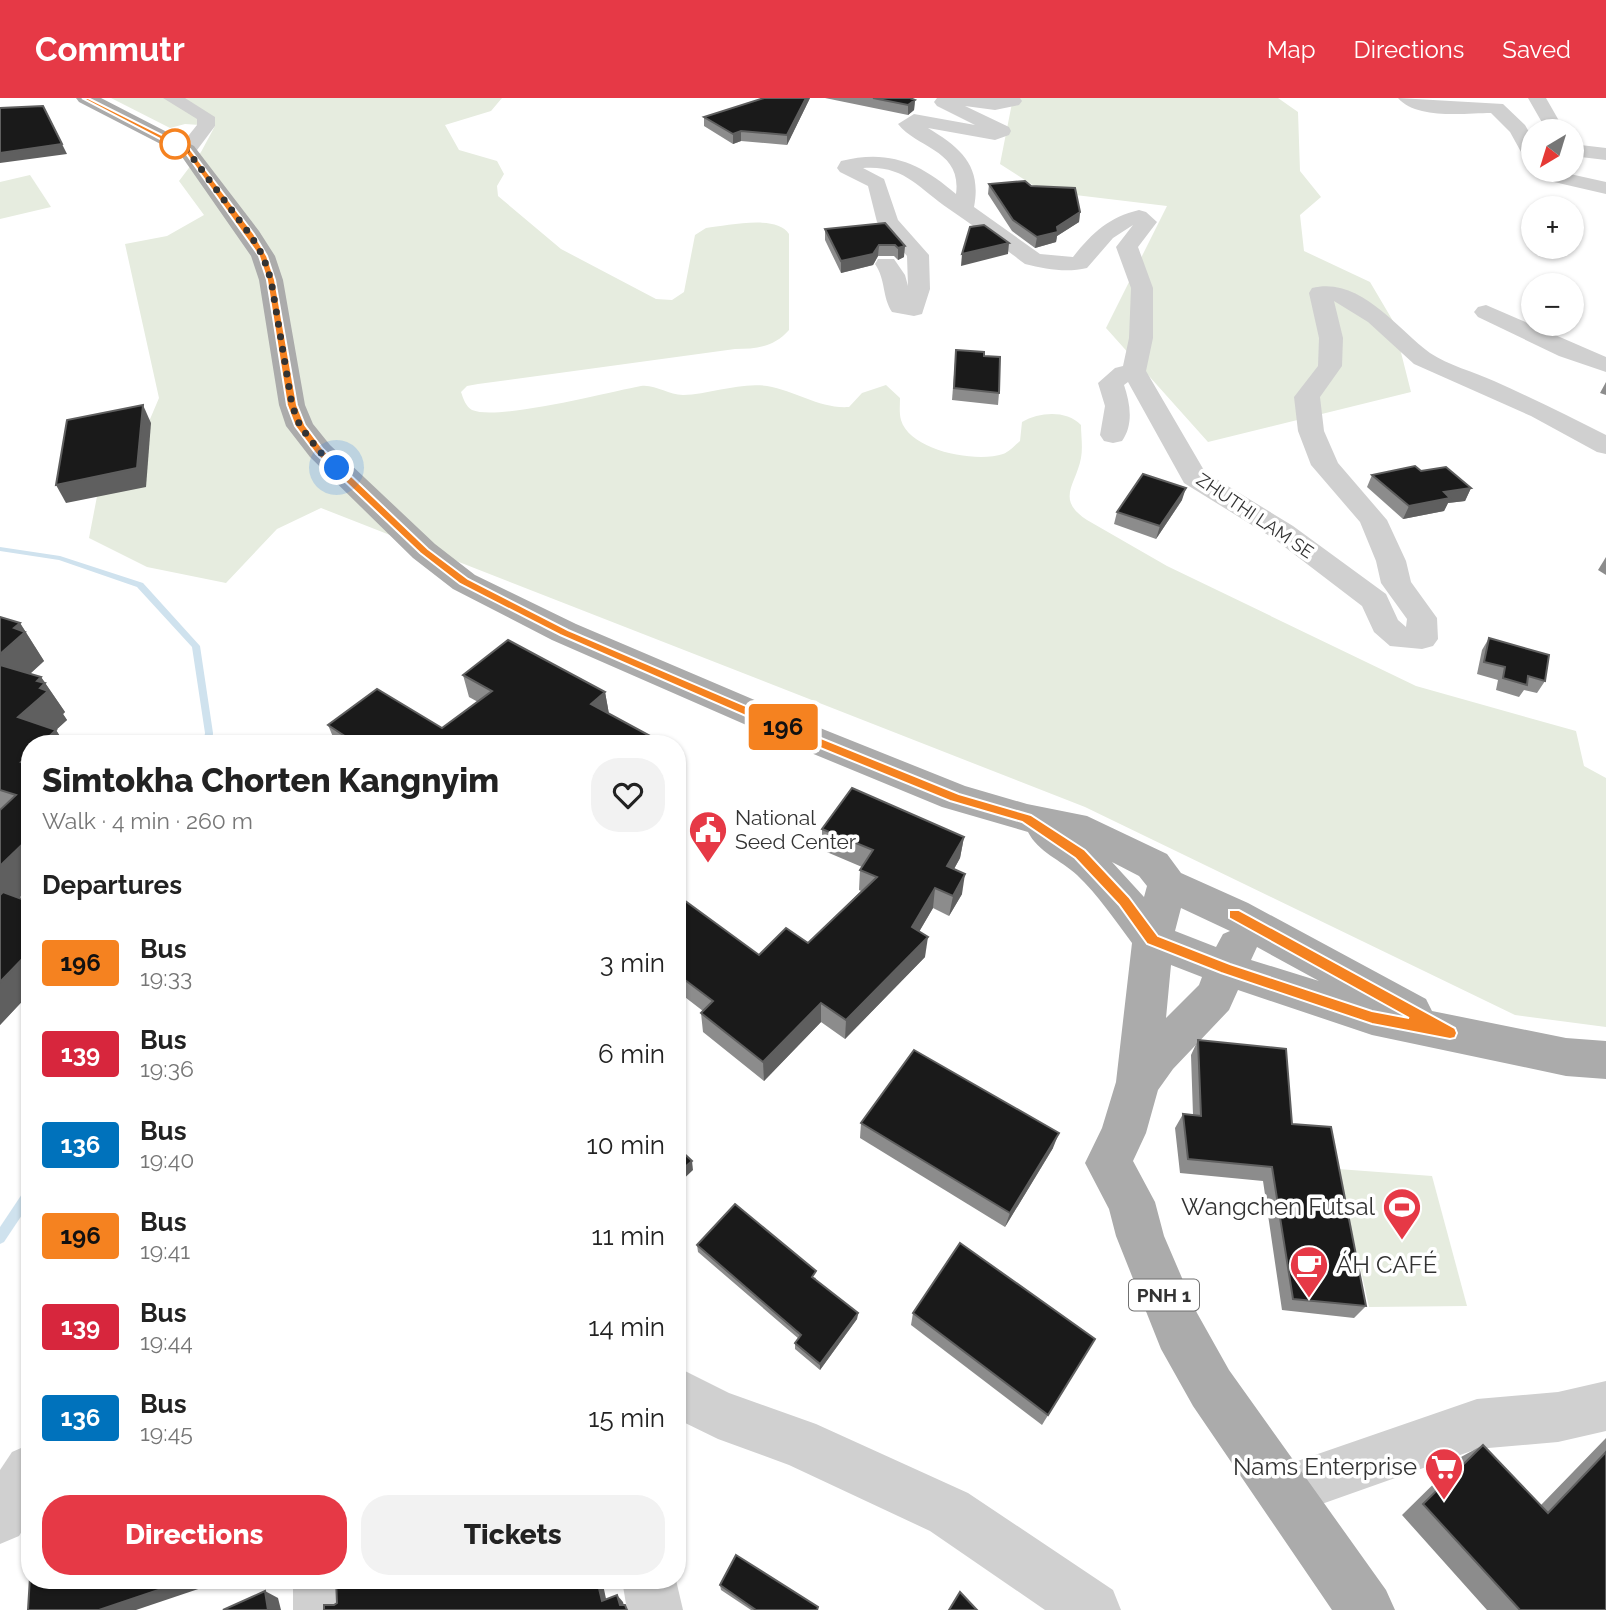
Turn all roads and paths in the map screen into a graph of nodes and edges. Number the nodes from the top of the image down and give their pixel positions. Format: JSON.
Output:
{"nodes":[{"id":1,"x":86,"y":98,"type":"edge"},
{"id":2,"x":172,"y":98,"type":"edge"},
{"id":3,"x":1008,"y":98,"type":"edge"},
{"id":4,"x":1407,"y":98,"type":"edge"},
{"id":5,"x":1537,"y":98,"type":"edge"},
{"id":6,"x":1549,"y":119,"type":"edge"},
{"id":7,"x":1521,"y":135,"type":"edge"},
{"id":8,"x":187,"y":150,"type":"junction"},
{"id":9,"x":1584,"y":151,"type":"edge"},
{"id":10,"x":1606,"y":154,"type":"edge"},
{"id":11,"x":1606,"y":169,"type":"edge"},
{"id":12,"x":1584,"y":170,"type":"edge"},
{"id":13,"x":1571,"y":182,"type":"edge"},
{"id":14,"x":1606,"y":188,"type":"edge"},
{"id":15,"x":963,"y":209,"type":"junction"},
{"id":16,"x":886,"y":264,"type":"dead end"},
{"id":17,"x":1486,"y":312,"type":"dead end"},
{"id":18,"x":1606,"y":365,"type":"edge"},
{"id":19,"x":1134,"y":371,"type":"junction"},
{"id":20,"x":1113,"y":435,"type":"dead end"},
{"id":21,"x":1606,"y":446,"type":"edge"},
{"id":22,"x":1027,"y":818,"type":"junction"},
{"id":23,"x":1167,"y":884,"type":"junction"},
{"id":24,"x":1234,"y":914,"type":"junction"},
{"id":25,"x":1153,"y":940,"type":"junction"},
{"id":26,"x":1227,"y":969,"type":"junction"},
{"id":27,"x":1450,"y":1033,"type":"junction"},
{"id":28,"x":1606,"y":1060,"type":"edge"},
{"id":29,"x":1138,"y":1082,"type":"junction"},
{"id":30,"x":686,"y":1397,"type":"edge"},
{"id":31,"x":1606,"y":1406,"type":"edge"},
{"id":32,"x":21,"y":1484,"type":"edge"},
{"id":33,"x":1285,"y":1490,"type":"junction"},
{"id":34,"x":0,"y":1517,"type":"edge"},
{"id":35,"x":21,"y":1519,"type":"edge"},
{"id":36,"x":0,"y":1531,"type":"edge"},
{"id":37,"x":320,"y":1589,"type":"edge"},
{"id":38,"x":651,"y":1589,"type":"edge"},
{"id":39,"x":321,"y":1610,"type":"edge"},
{"id":40,"x":655,"y":1610,"type":"edge"},
{"id":41,"x":1093,"y":1610,"type":"edge"},
{"id":42,"x":1366,"y":1610,"type":"edge"}],
"edges":[{"from":1,"to":8,"type":"main road"},
{"from":2,"to":8,"type":"street"},
{"from":3,"to":15,"type":"street"},
{"from":4,"to":7,"type":"street"},
{"from":5,"to":6,"type":"street"},
{"from":8,"to":22,"type":"main road"},
{"from":9,"to":10,"type":"street"},
{"from":11,"to":12,"type":"street"},
{"from":13,"to":14,"type":"street"},
{"from":15,"to":16,"type":"street"},
{"from":15,"to":19,"type":"street"},
{"from":17,"to":18,"type":"street"},
{"from":19,"to":20,"type":"street"},
{"from":19,"to":21,"type":"street","name":"ZHUTHI LAM SE"},
{"from":22,"to":23,"type":"main road"},
{"from":22,"to":25,"type":"main road"},
{"from":23,"to":24,"type":"main road"},
{"from":23,"to":25,"type":"main road"},
{"from":24,"to":26,"type":"main road","number":"PNH 1"},
{"from":24,"to":27,"type":"main road"},
{"from":25,"to":26,"type":"main road"},
{"from":25,"to":29,"type":"main road","number":"PNH 1"},
{"from":26,"to":27,"type":"main road"},
{"from":26,"to":29,"type":"main road","number":"PNH 1"},
{"from":27,"to":28,"type":"main road"},
{"from":29,"to":33,"type":"main road","number":"PNH 1"},
{"from":30,"to":41,"type":"street"},
{"from":31,"to":33,"type":"street"},
{"from":32,"to":34,"type":"street"},
{"from":33,"to":42,"type":"main road","number":"PNH 1"},
{"from":35,"to":36,"type":"street"},
{"from":37,"to":39,"type":"street"},
{"from":38,"to":40,"type":"street"}]}
